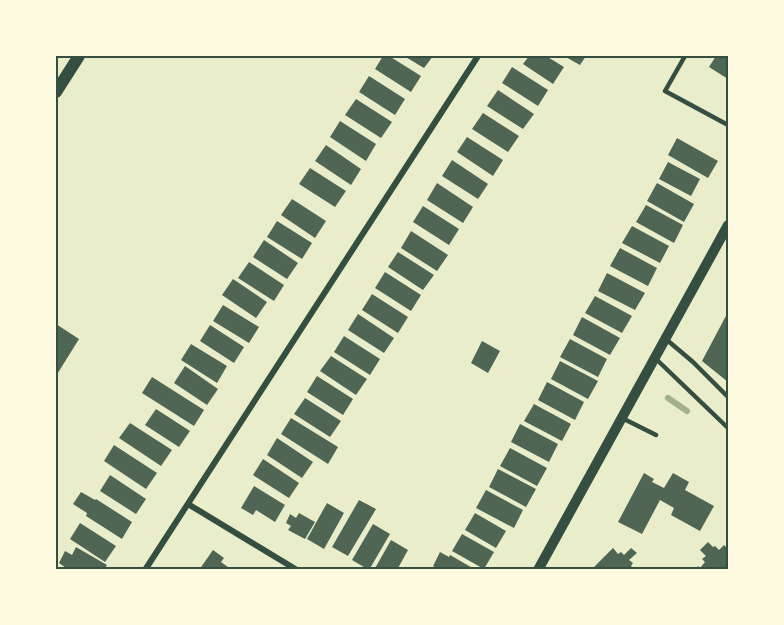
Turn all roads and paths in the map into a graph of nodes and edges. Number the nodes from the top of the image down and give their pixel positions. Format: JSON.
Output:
{"nodes":[{"id":1,"x":79,"y":56,"type":"edge"},
{"id":2,"x":478,"y":56,"type":"edge"},
{"id":3,"x":685,"y":56,"type":"edge"},
{"id":4,"x":56,"y":93,"type":"edge"},
{"id":5,"x":729,"y":125,"type":"edge"},
{"id":6,"x":729,"y":225,"type":"edge"},
{"id":7,"x":666,"y":339,"type":"junction"},
{"id":8,"x":655,"y":358,"type":"junction"},
{"id":9,"x":729,"y":397,"type":"edge"},
{"id":10,"x":622,"y":418,"type":"junction"},
{"id":11,"x":729,"y":428,"type":"edge"},
{"id":12,"x":656,"y":435,"type":"dead end"},
{"id":13,"x":188,"y":504,"type":"junction"},
{"id":14,"x":145,"y":570,"type":"edge"},
{"id":15,"x":297,"y":570,"type":"edge"},
{"id":16,"x":538,"y":570,"type":"edge"}],
"edges":[{"from":1,"to":4,"type":"main road"},
{"from":2,"to":13,"type":"street"},
{"from":3,"to":5,"type":"lane"},
{"from":6,"to":7,"type":"street"},
{"from":7,"to":8,"type":"street"},
{"from":7,"to":9,"type":"lane"},
{"from":8,"to":10,"type":"street"},
{"from":8,"to":11,"type":"lane"},
{"from":10,"to":12,"type":"lane"},
{"from":10,"to":16,"type":"street"},
{"from":13,"to":14,"type":"street"},
{"from":13,"to":15,"type":"street"}]}
